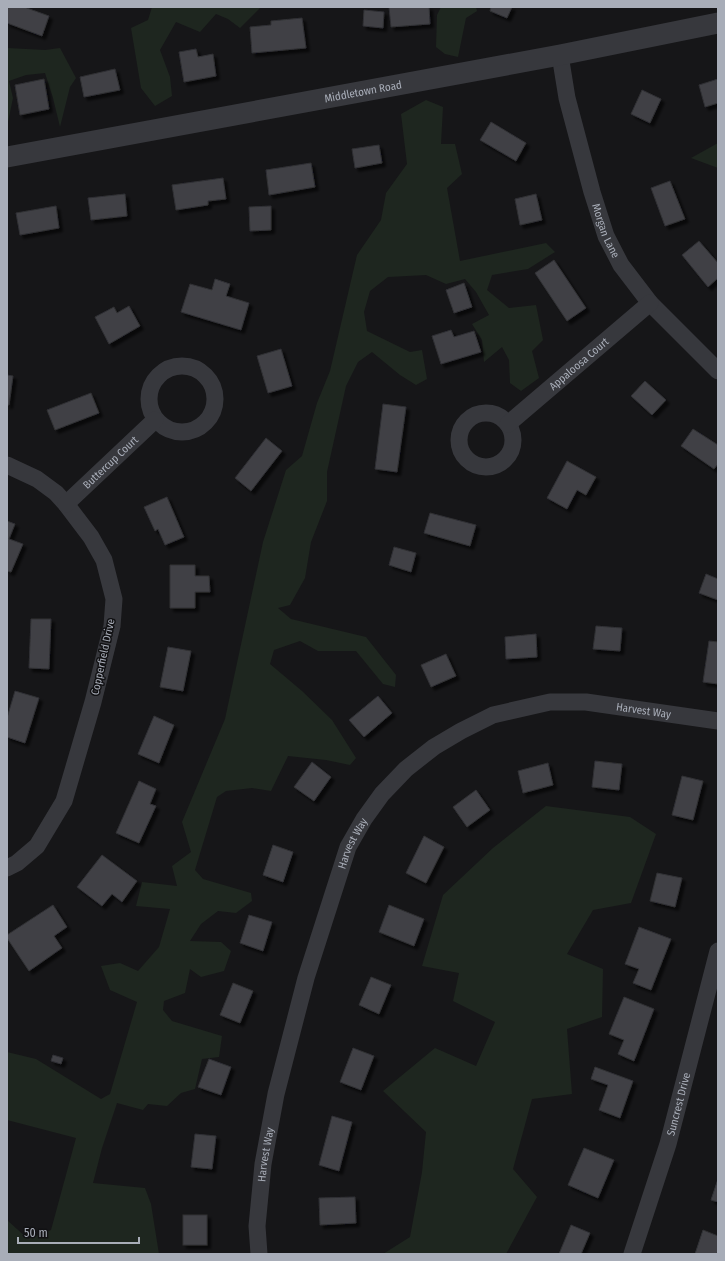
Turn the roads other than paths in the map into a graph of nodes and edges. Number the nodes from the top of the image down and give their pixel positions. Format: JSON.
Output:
{"nodes":[{"id":1,"x":718,"y":23,"type":"edge"},
{"id":2,"x":560,"y":55,"type":"junction"},
{"id":3,"x":7,"y":157,"type":"edge"},
{"id":4,"x":650,"y":303,"type":"junction"},
{"id":5,"x":718,"y":371,"type":"edge"},
{"id":6,"x":156,"y":420,"type":"dead end"},
{"id":7,"x":508,"y":424,"type":"dead end"},
{"id":8,"x":7,"y":465,"type":"edge"},
{"id":9,"x":66,"y":504,"type":"junction"},
{"id":10,"x":718,"y":721,"type":"edge"},
{"id":11,"x":7,"y":868,"type":"edge"},
{"id":12,"x":718,"y":951,"type":"edge"},
{"id":13,"x":258,"y":1254,"type":"edge"},
{"id":14,"x":632,"y":1254,"type":"edge"}],
"edges":[{"from":1,"to":2,"type":"street","name":"Middletown Road"},
{"from":2,"to":3,"type":"street","name":"Middletown Road"},
{"from":2,"to":4,"type":"street","name":"Morgan Lane"},
{"from":4,"to":5,"type":"street","name":"Morgan Lane"},
{"from":4,"to":7,"type":"street","name":"Appaloosa Court"},
{"from":6,"to":9,"type":"street","name":"Buttercup Court"},
{"from":8,"to":9,"type":"street","name":"Copperfield Drive"},
{"from":9,"to":11,"type":"street","name":"Copperfield Drive"},
{"from":10,"to":13,"type":"street","name":"Harvest Way"},
{"from":12,"to":14,"type":"street","name":"Suncrest Drive"}]}
